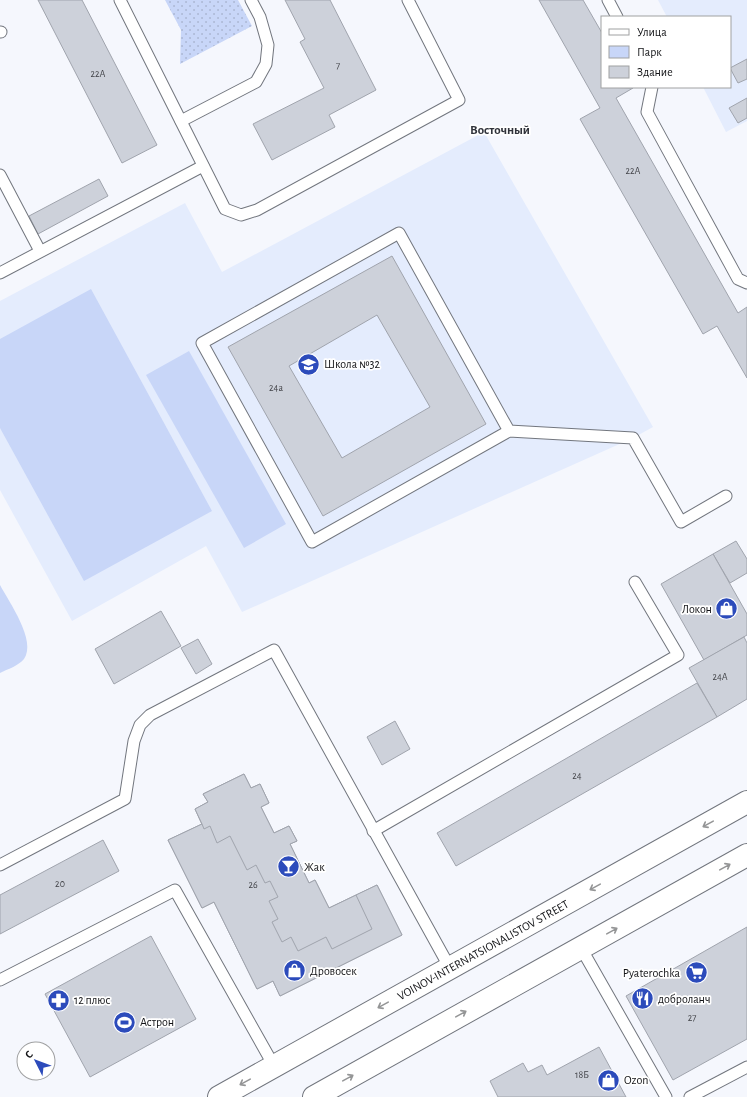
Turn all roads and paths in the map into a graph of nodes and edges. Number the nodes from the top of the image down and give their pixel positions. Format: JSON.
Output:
{"nodes":[{"id":1,"x":120,"y":0,"type":"edge"},
{"id":2,"x":251,"y":0,"type":"edge"},
{"id":3,"x":408,"y":0,"type":"edge"},
{"id":4,"x":608,"y":0,"type":"edge"},
{"id":5,"x":616,"y":16,"type":"edge"},
{"id":6,"x":652,"y":88,"type":"edge"},
{"id":7,"x":180,"y":121,"type":"junction"},
{"id":8,"x":203,"y":166,"type":"junction"},
{"id":9,"x":0,"y":176,"type":"edge"},
{"id":10,"x":40,"y":251,"type":"junction"},
{"id":11,"x":0,"y":273,"type":"edge"},
{"id":12,"x":747,"y":283,"type":"edge"},
{"id":13,"x":509,"y":431,"type":"junction"},
{"id":14,"x":726,"y":496,"type":"dead end"},
{"id":15,"x":635,"y":582,"type":"dead end"},
{"id":16,"x":747,"y":802,"type":"edge"},
{"id":17,"x":373,"y":831,"type":"junction"},
{"id":18,"x":747,"y":855,"type":"edge"},
{"id":19,"x":0,"y":865,"type":"edge"},
{"id":20,"x":581,"y":948,"type":"junction"},
{"id":21,"x":450,"y":968,"type":"junction"},
{"id":22,"x":0,"y":980,"type":"edge"},
{"id":23,"x":274,"y":1066,"type":"junction"},
{"id":24,"x":747,"y":1067,"type":"edge"},
{"id":25,"x":219,"y":1097,"type":"edge"},
{"id":26,"x":314,"y":1097,"type":"edge"},
{"id":27,"x":666,"y":1097,"type":"edge"},
{"id":28,"x":690,"y":1097,"type":"edge"}],
"edges":[{"from":1,"to":7,"type":"lane"},
{"from":2,"to":7,"type":"lane"},
{"from":3,"to":8,"type":"lane"},
{"from":4,"to":5,"type":"lane"},
{"from":6,"to":12,"type":"lane"},
{"from":7,"to":8,"type":"lane"},
{"from":8,"to":10,"type":"lane"},
{"from":9,"to":10,"type":"lane"},
{"from":10,"to":11,"type":"lane"},
{"from":13,"to":13,"type":"lane"},
{"from":13,"to":14,"type":"lane"},
{"from":15,"to":17,"type":"lane"},
{"from":16,"to":21,"type":"main road","name":"VOINOV-INTERNATSIONALISTOV STREET","one_way":true},
{"from":17,"to":19,"type":"lane"},
{"from":17,"to":21,"type":"lane"},
{"from":20,"to":18,"type":"main road","one_way":true},
{"from":26,"to":20,"type":"main road","one_way":true},
{"from":20,"to":27,"type":"lane"},
{"from":21,"to":23,"type":"main road","name":"VOINOV-INTERNATSIONALISTOV STREET","one_way":true},
{"from":22,"to":23,"type":"lane"},
{"from":23,"to":25,"type":"main road","name":"VOINOV-INTERNATSIONALISTOV STREET","one_way":true},
{"from":24,"to":28,"type":"lane"}]}
